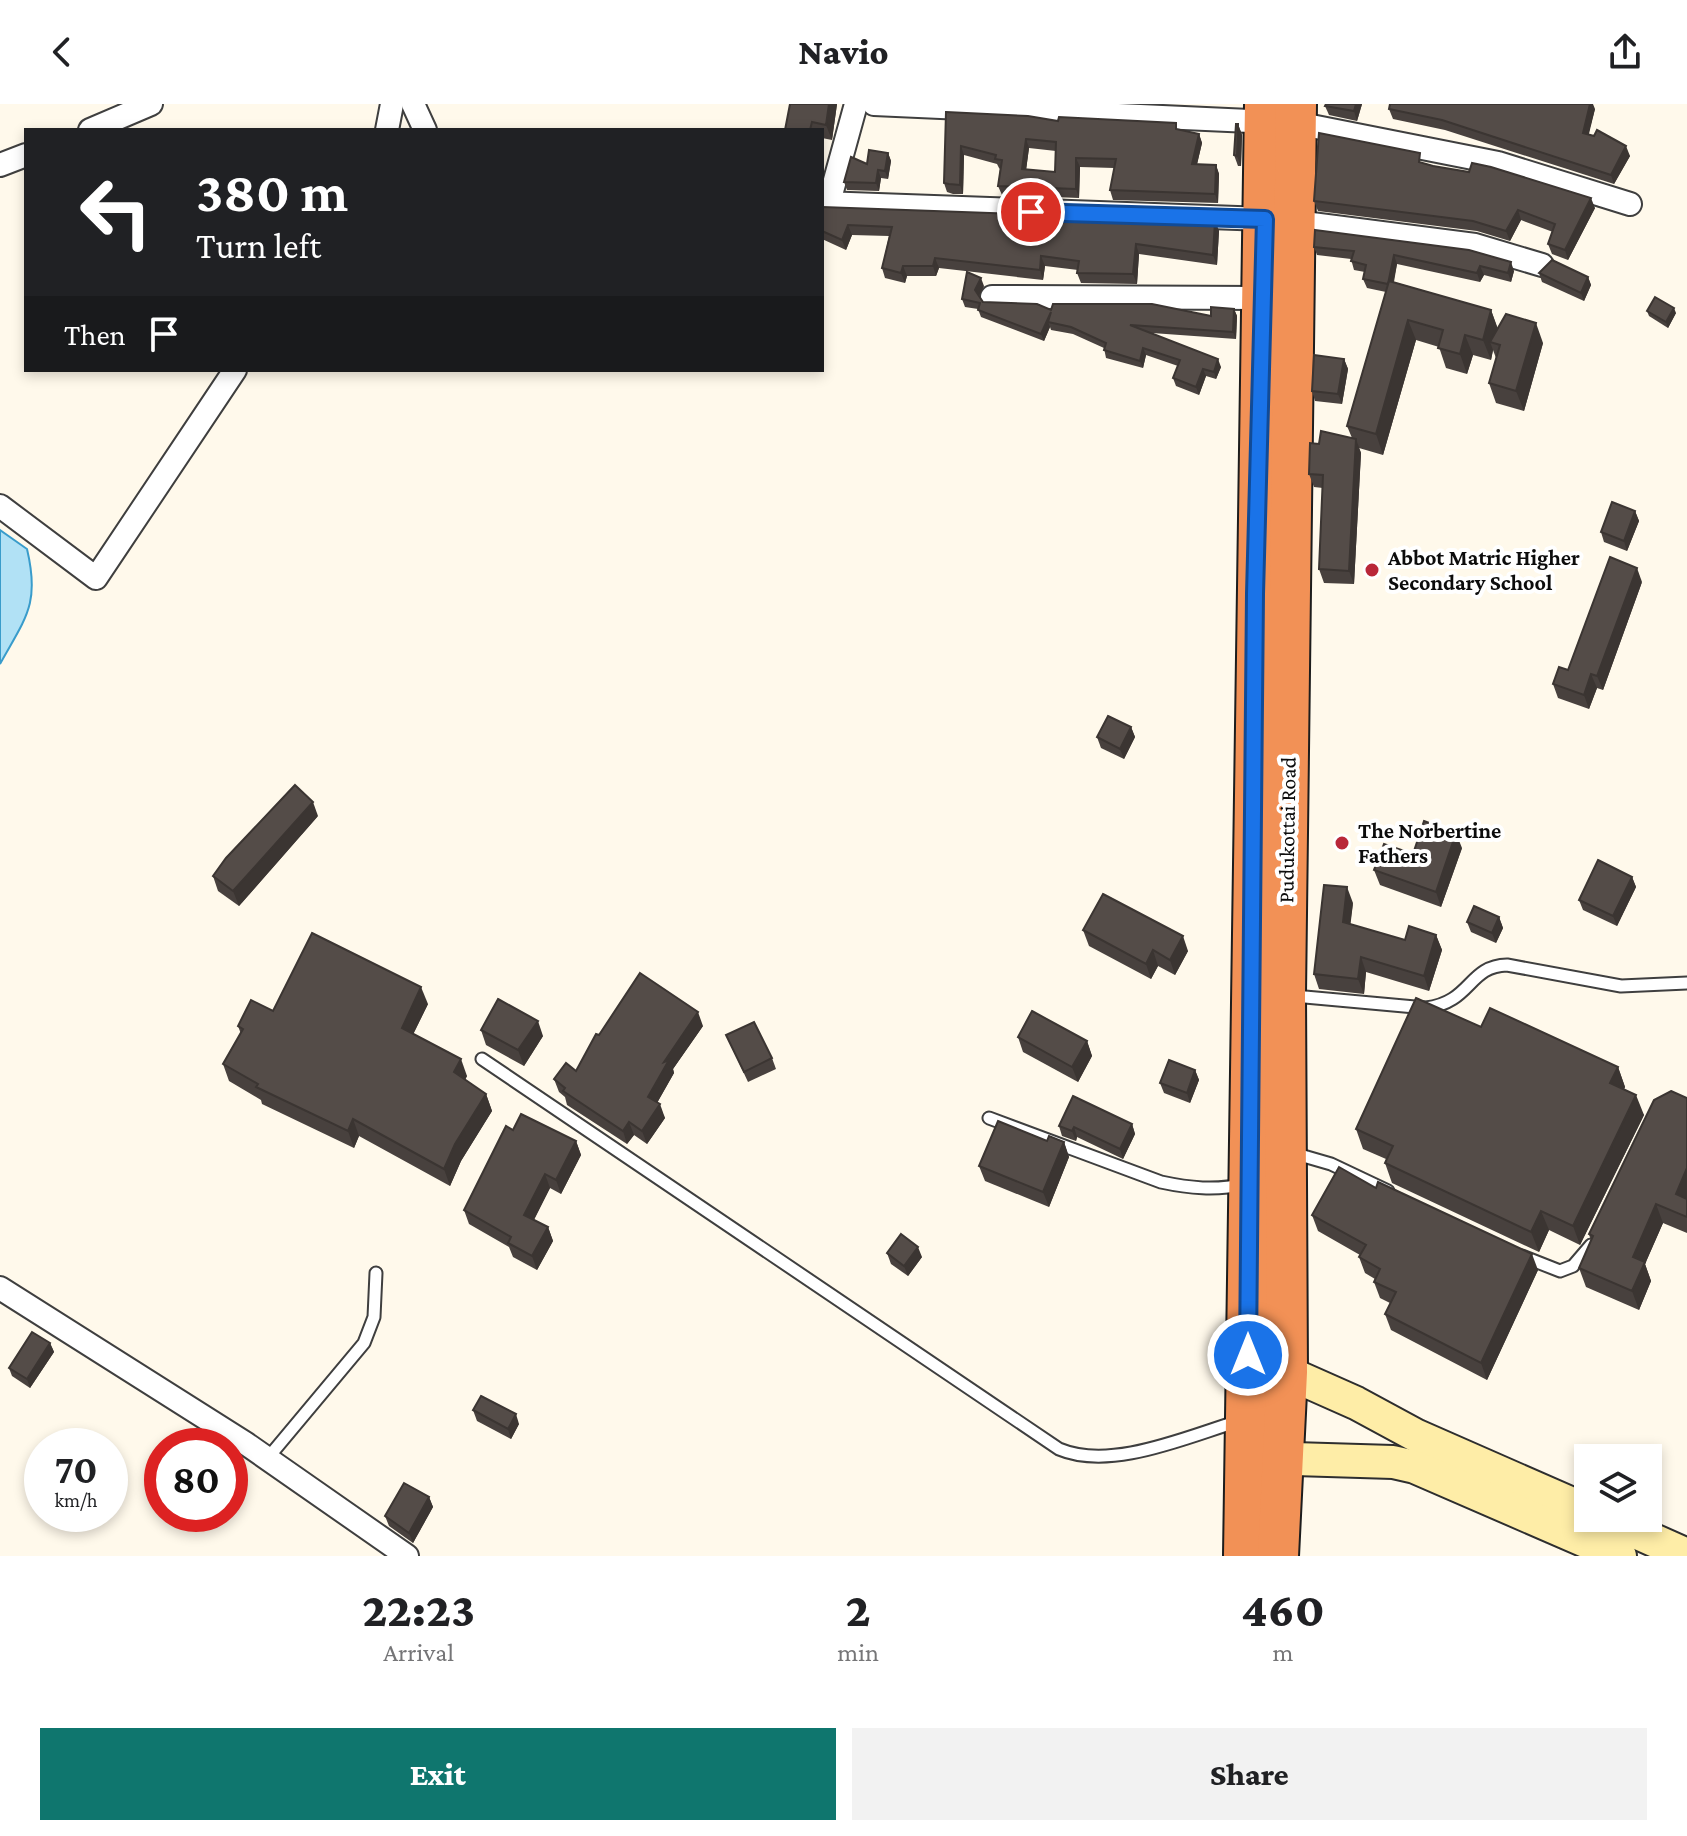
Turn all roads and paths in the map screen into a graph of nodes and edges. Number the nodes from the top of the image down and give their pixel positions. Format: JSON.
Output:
{"nodes":[{"id":1,"x":151,"y":104,"type":"edge"},
{"id":2,"x":392,"y":104,"type":"edge"},
{"id":3,"x":413,"y":104,"type":"edge"},
{"id":4,"x":856,"y":104,"type":"edge"},
{"id":5,"x":874,"y":104,"type":"edge"},
{"id":6,"x":1280,"y":113,"type":"edge"},
{"id":7,"x":95,"y":128,"type":"edge"},
{"id":8,"x":387,"y":128,"type":"edge"},
{"id":9,"x":424,"y":128,"type":"edge"},
{"id":10,"x":24,"y":156,"type":"edge"},
{"id":11,"x":0,"y":165,"type":"edge"},
{"id":12,"x":826,"y":202,"type":"edge"},
{"id":13,"x":1630,"y":204,"type":"dead end"},
{"id":14,"x":1280,"y":221,"type":"junction"},
{"id":15,"x":1542,"y":265,"type":"edge"},
{"id":16,"x":992,"y":297,"type":"dead end"},
{"id":17,"x":1263,"y":298,"type":"junction"},
{"id":18,"x":234,"y":372,"type":"edge"},
{"id":19,"x":0,"y":506,"type":"edge"},
{"id":20,"x":1273,"y":593,"type":"junction"},
{"id":21,"x":1687,"y":983,"type":"edge"},
{"id":22,"x":1285,"y":995,"type":"junction"},
{"id":23,"x":482,"y":1059,"type":"dead end"},
{"id":24,"x":989,"y":1118,"type":"dead end"},
{"id":25,"x":1285,"y":1152,"type":"junction"},
{"id":26,"x":1249,"y":1183,"type":"junction"},
{"id":27,"x":1402,"y":1198,"type":"edge"},
{"id":28,"x":1596,"y":1236,"type":"edge"},
{"id":29,"x":1516,"y":1253,"type":"edge"},
{"id":30,"x":376,"y":1273,"type":"dead end"},
{"id":31,"x":0,"y":1288,"type":"edge"},
{"id":32,"x":1248,"y":1355,"type":"junction"},
{"id":33,"x":1287,"y":1372,"type":"junction"},
{"id":34,"x":1259,"y":1445,"type":"junction"},
{"id":35,"x":267,"y":1459,"type":"junction"},
{"id":36,"x":1574,"y":1505,"type":"edge"},
{"id":37,"x":1635,"y":1532,"type":"edge"},
{"id":38,"x":1687,"y":1555,"type":"edge"},
{"id":39,"x":407,"y":1556,"type":"edge"},
{"id":40,"x":1244,"y":1556,"type":"edge"},
{"id":41,"x":1278,"y":1556,"type":"edge"},
{"id":42,"x":1620,"y":1556,"type":"edge"}],
"edges":[{"from":1,"to":7,"type":"street"},
{"from":2,"to":8,"type":"street"},
{"from":3,"to":9,"type":"street"},
{"from":4,"to":12,"type":"street"},
{"from":5,"to":6,"type":"street"},
{"from":6,"to":13,"type":"street"},
{"from":6,"to":14,"type":"highway","name":"Pudukottai Road"},
{"from":10,"to":11,"type":"street"},
{"from":12,"to":14,"type":"street"},
{"from":14,"to":15,"type":"street"},
{"from":14,"to":17,"type":"highway","name":"Pudukottai Road"},
{"from":14,"to":20,"type":"highway","name":"Pudukottai Road"},
{"from":16,"to":17,"type":"street"},
{"from":17,"to":20,"type":"highway","name":"Pudukottai Road"},
{"from":18,"to":19,"type":"street"},
{"from":20,"to":22,"type":"highway","name":"Pudukottai Road"},
{"from":20,"to":26,"type":"highway","name":"Pudukottai Road"},
{"from":21,"to":22,"type":"lane"},
{"from":22,"to":25,"type":"highway","name":"Pudukottai Road"},
{"from":23,"to":34,"type":"lane"},
{"from":24,"to":26,"type":"lane"},
{"from":25,"to":27,"type":"lane"},
{"from":25,"to":33,"type":"highway","name":"Pudukottai Road"},
{"from":26,"to":32,"type":"highway","name":"Pudukottai Road"},
{"from":28,"to":29,"type":"lane"},
{"from":30,"to":35,"type":"lane"},
{"from":31,"to":35,"type":"street"},
{"from":32,"to":33,"type":"street"},
{"from":32,"to":34,"type":"highway","name":"Pudukottai Road"},
{"from":33,"to":34,"type":"highway","name":"Pudukottai Road"},
{"from":33,"to":36,"type":"street"},
{"from":34,"to":40,"type":"highway","name":"Pudukottai Road"},
{"from":34,"to":41,"type":"highway","name":"Pudukottai Road"},
{"from":34,"to":42,"type":"street"},
{"from":35,"to":39,"type":"street"},
{"from":37,"to":38,"type":"street"}]}
